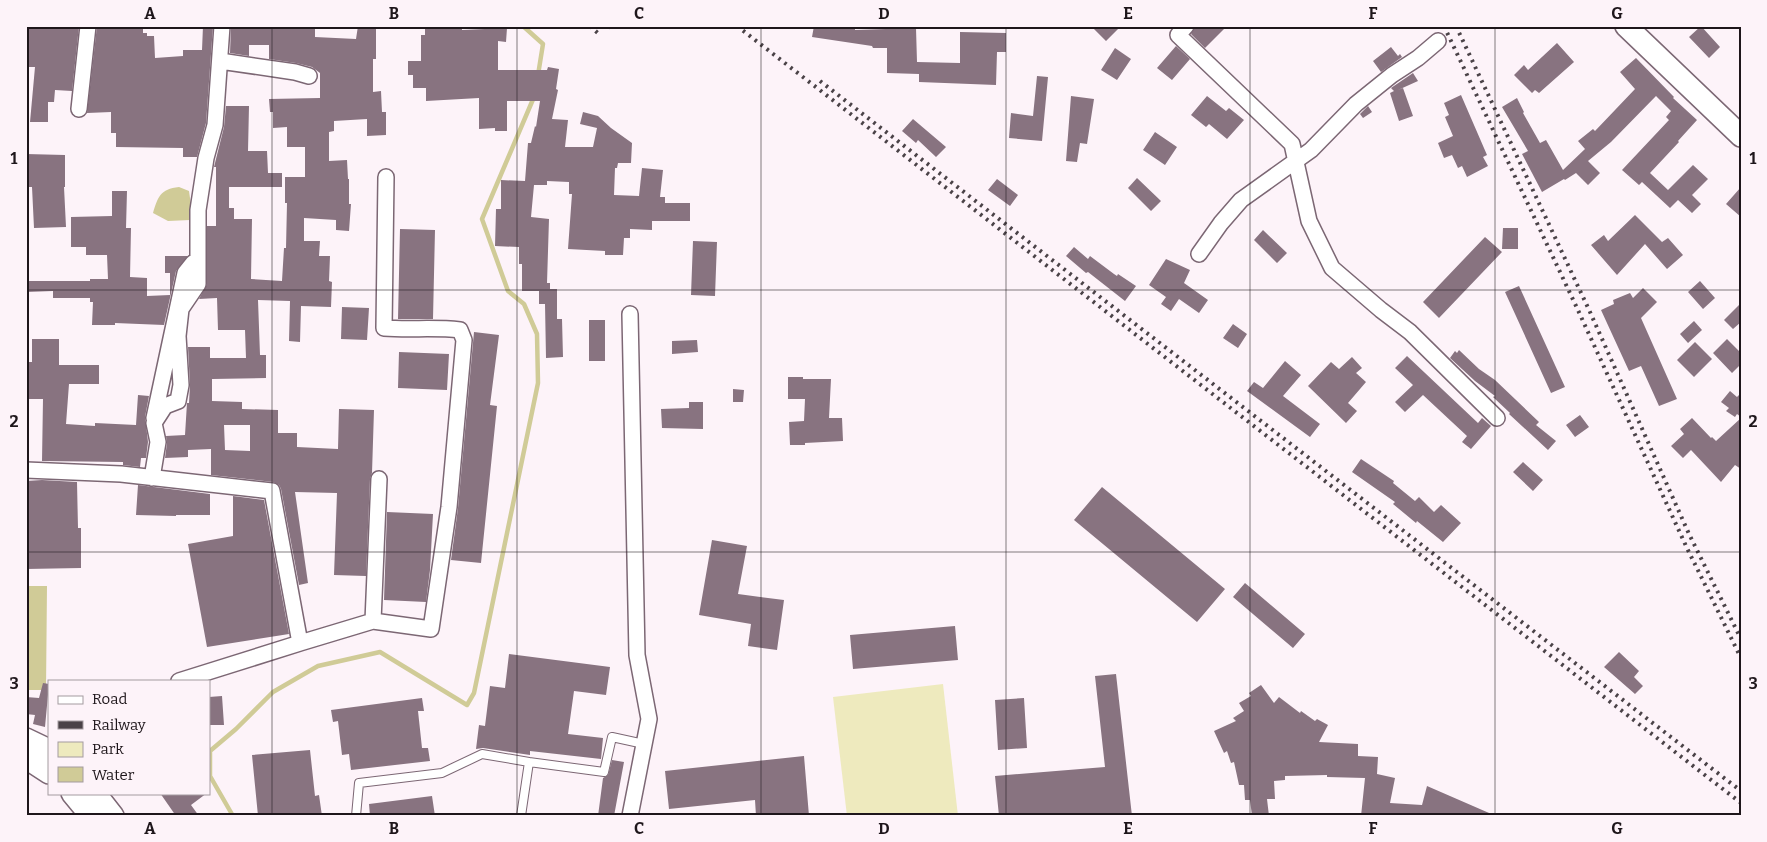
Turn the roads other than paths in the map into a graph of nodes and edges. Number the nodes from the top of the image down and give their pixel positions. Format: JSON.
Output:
{"nodes":[{"id":1,"x":88,"y":26,"type":"edge"},
{"id":2,"x":222,"y":26,"type":"edge"},
{"id":3,"x":1186,"y":26,"type":"edge"},
{"id":4,"x":1626,"y":26,"type":"edge"},
{"id":5,"x":1438,"y":41,"type":"dead end"},
{"id":6,"x":220,"y":62,"type":"junction"},
{"id":7,"x":310,"y":76,"type":"dead end"},
{"id":8,"x":79,"y":109,"type":"dead end"},
{"id":9,"x":1741,"y":136,"type":"edge"},
{"id":10,"x":1296,"y":161,"type":"junction"},
{"id":11,"x":386,"y":177,"type":"dead end"},
{"id":12,"x":1200,"y":254,"type":"dead end"},
{"id":13,"x":193,"y":263,"type":"dead end"},
{"id":14,"x":630,"y":314,"type":"dead end"},
{"id":15,"x":1497,"y":418,"type":"dead end"},
{"id":16,"x":26,"y":470,"type":"edge"},
{"id":17,"x":147,"y":477,"type":"junction"},
{"id":18,"x":379,"y":479,"type":"dead end"},
{"id":19,"x":373,"y":621,"type":"junction"},
{"id":20,"x":300,"y":643,"type":"junction"},
{"id":21,"x":182,"y":680,"type":"edge"},
{"id":22,"x":26,"y":739,"type":"edge"},
{"id":23,"x":644,"y":744,"type":"junction"},
{"id":24,"x":48,"y":750,"type":"edge"},
{"id":25,"x":26,"y":758,"type":"edge"},
{"id":26,"x":529,"y":762,"type":"junction"},
{"id":27,"x":48,"y":772,"type":"edge"},
{"id":28,"x":73,"y":794,"type":"edge"},
{"id":29,"x":96,"y":794,"type":"edge"},
{"id":30,"x":91,"y":816,"type":"edge"},
{"id":31,"x":113,"y":816,"type":"edge"},
{"id":32,"x":356,"y":816,"type":"edge"},
{"id":33,"x":521,"y":816,"type":"edge"},
{"id":34,"x":630,"y":816,"type":"edge"}],
"edges":[{"from":1,"to":8,"type":"street"},
{"from":2,"to":6,"type":"street"},
{"from":3,"to":10,"type":"street"},
{"from":4,"to":9,"type":"main road"},
{"from":5,"to":10,"type":"street"},
{"from":6,"to":7,"type":"street"},
{"from":6,"to":17,"type":"street"},
{"from":10,"to":12,"type":"street"},
{"from":10,"to":15,"type":"street"},
{"from":11,"to":19,"type":"street"},
{"from":13,"to":17,"type":"street"},
{"from":14,"to":23,"type":"street"},
{"from":16,"to":17,"type":"street"},
{"from":17,"to":20,"type":"street"},
{"from":18,"to":19,"type":"street"},
{"from":19,"to":20,"type":"street"},
{"from":20,"to":21,"type":"street"},
{"from":22,"to":24,"type":"main road"},
{"from":23,"to":26,"type":"lane"},
{"from":23,"to":34,"type":"street"},
{"from":25,"to":27,"type":"main road"},
{"from":26,"to":32,"type":"lane"},
{"from":26,"to":33,"type":"lane"},
{"from":28,"to":30,"type":"main road"},
{"from":29,"to":31,"type":"main road"}]}
